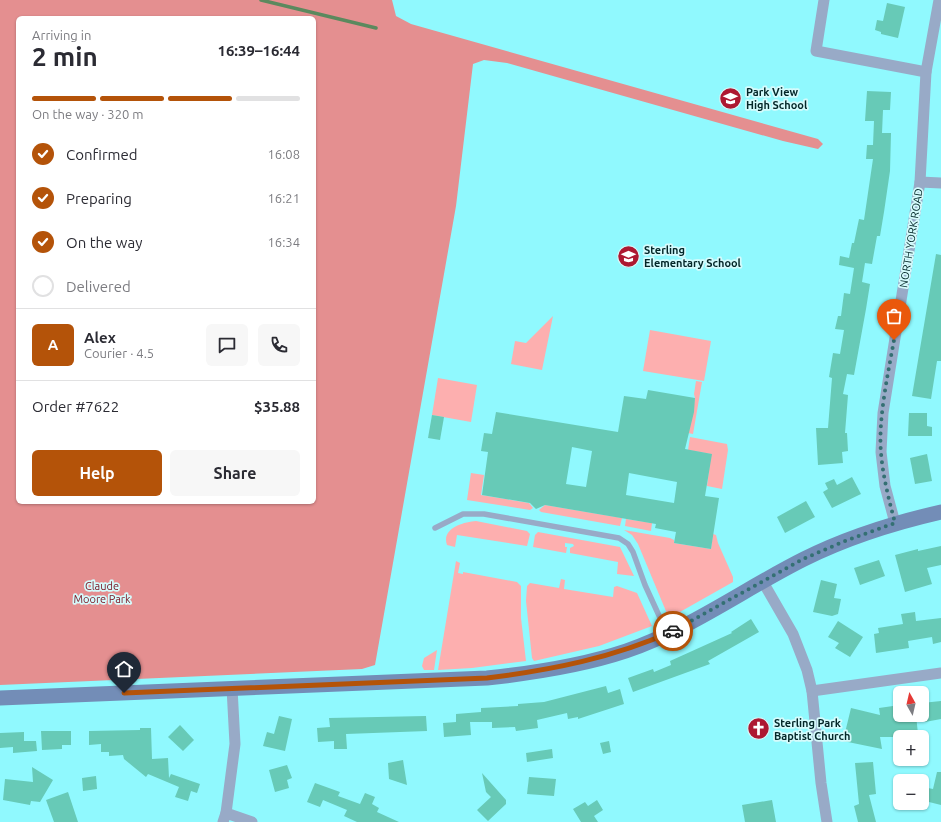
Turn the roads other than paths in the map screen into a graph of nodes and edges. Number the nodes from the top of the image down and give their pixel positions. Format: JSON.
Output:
{"nodes":[{"id":1,"x":824,"y":0,"type":"edge"},
{"id":2,"x":939,"y":0,"type":"edge"},
{"id":3,"x":926,"y":72,"type":"junction"},
{"id":4,"x":920,"y":182,"type":"junction"},
{"id":5,"x":941,"y":183,"type":"edge"},
{"id":6,"x":941,"y":512,"type":"edge"},
{"id":7,"x":895,"y":523,"type":"junction"},
{"id":8,"x":436,"y":528,"type":"dead end"},
{"id":9,"x":763,"y":582,"type":"junction"},
{"id":10,"x":667,"y":634,"type":"junction"},
{"id":11,"x":941,"y":673,"type":"edge"},
{"id":12,"x":232,"y":688,"type":"junction"},
{"id":13,"x":812,"y":690,"type":"junction"},
{"id":14,"x":0,"y":698,"type":"edge"},
{"id":15,"x":224,"y":817,"type":"edge"},
{"id":16,"x":252,"y":822,"type":"edge"},
{"id":17,"x":827,"y":822,"type":"edge"}],
"edges":[{"from":1,"to":3,"type":"street"},
{"from":2,"to":3,"type":"street","name":"NORTH YORK ROAD"},
{"from":3,"to":4,"type":"street","name":"NORTH YORK ROAD"},
{"from":4,"to":5,"type":"street"},
{"from":4,"to":7,"type":"street","name":"NORTH YORK ROAD"},
{"from":6,"to":7,"type":"main road"},
{"from":7,"to":9,"type":"main road"},
{"from":8,"to":10,"type":"lane"},
{"from":9,"to":10,"type":"main road"},
{"from":9,"to":13,"type":"street"},
{"from":10,"to":12,"type":"main road"},
{"from":11,"to":13,"type":"street"},
{"from":12,"to":14,"type":"main road"},
{"from":12,"to":15,"type":"street"},
{"from":13,"to":17,"type":"street"},
{"from":15,"to":16,"type":"street"}]}
